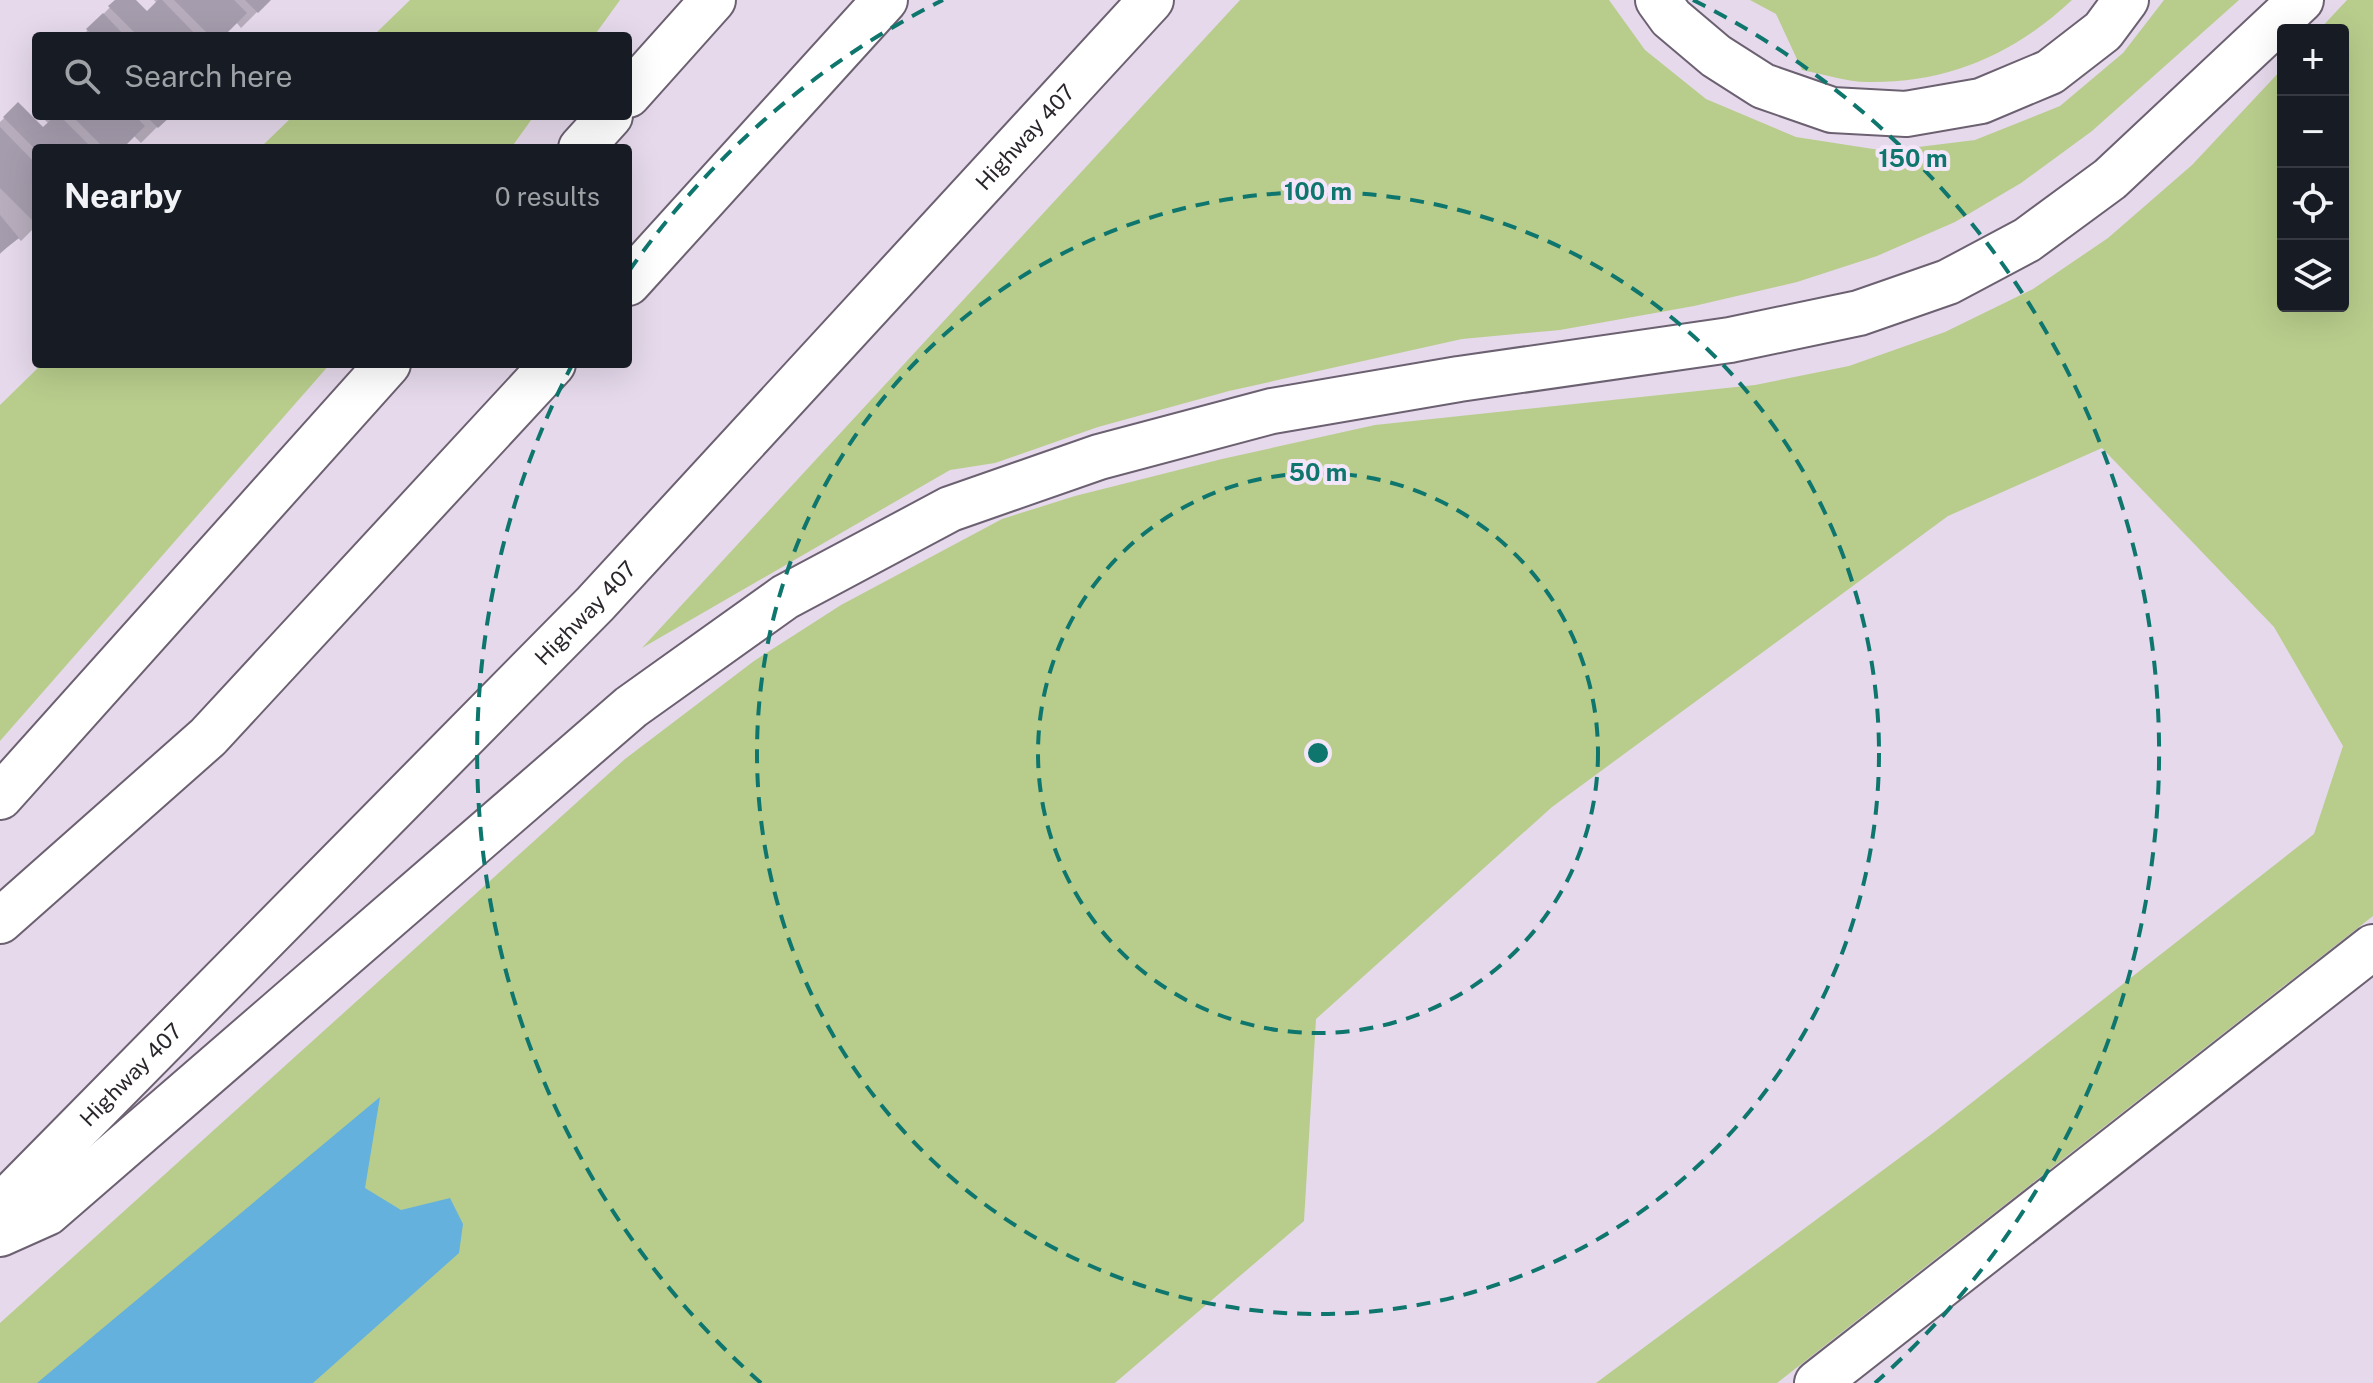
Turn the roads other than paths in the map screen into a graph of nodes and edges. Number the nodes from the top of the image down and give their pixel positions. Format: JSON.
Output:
{"nodes":[{"id":1,"x":713,"y":0,"type":"edge"},
{"id":2,"x":885,"y":0,"type":"edge"},
{"id":3,"x":1151,"y":0,"type":"edge"},
{"id":4,"x":1658,"y":0,"type":"edge"},
{"id":5,"x":2126,"y":0,"type":"edge"},
{"id":6,"x":2301,"y":0,"type":"edge"},
{"id":7,"x":632,"y":91,"type":"edge"},
{"id":8,"x":606,"y":120,"type":"edge"},
{"id":9,"x":585,"y":144,"type":"edge"},
{"id":10,"x":632,"y":279,"type":"edge"},
{"id":11,"x":384,"y":368,"type":"edge"},
{"id":12,"x":549,"y":368,"type":"edge"},
{"id":13,"x":0,"y":797,"type":"edge"},
{"id":14,"x":0,"y":921,"type":"edge"},
{"id":15,"x":2373,"y":947,"type":"edge"},
{"id":16,"x":0,"y":1207,"type":"edge"},
{"id":17,"x":0,"y":1234,"type":"edge"},
{"id":18,"x":1817,"y":1383,"type":"edge"}],
"edges":[{"from":1,"to":7,"type":"main road"},
{"from":2,"to":10,"type":"main road"},
{"from":3,"to":16,"type":"main road","name":"Highway 407"},
{"from":4,"to":5,"type":"main road"},
{"from":6,"to":17,"type":"main road"},
{"from":8,"to":9,"type":"main road"},
{"from":11,"to":13,"type":"main road"},
{"from":12,"to":14,"type":"main road"},
{"from":15,"to":18,"type":"main road"}]}
